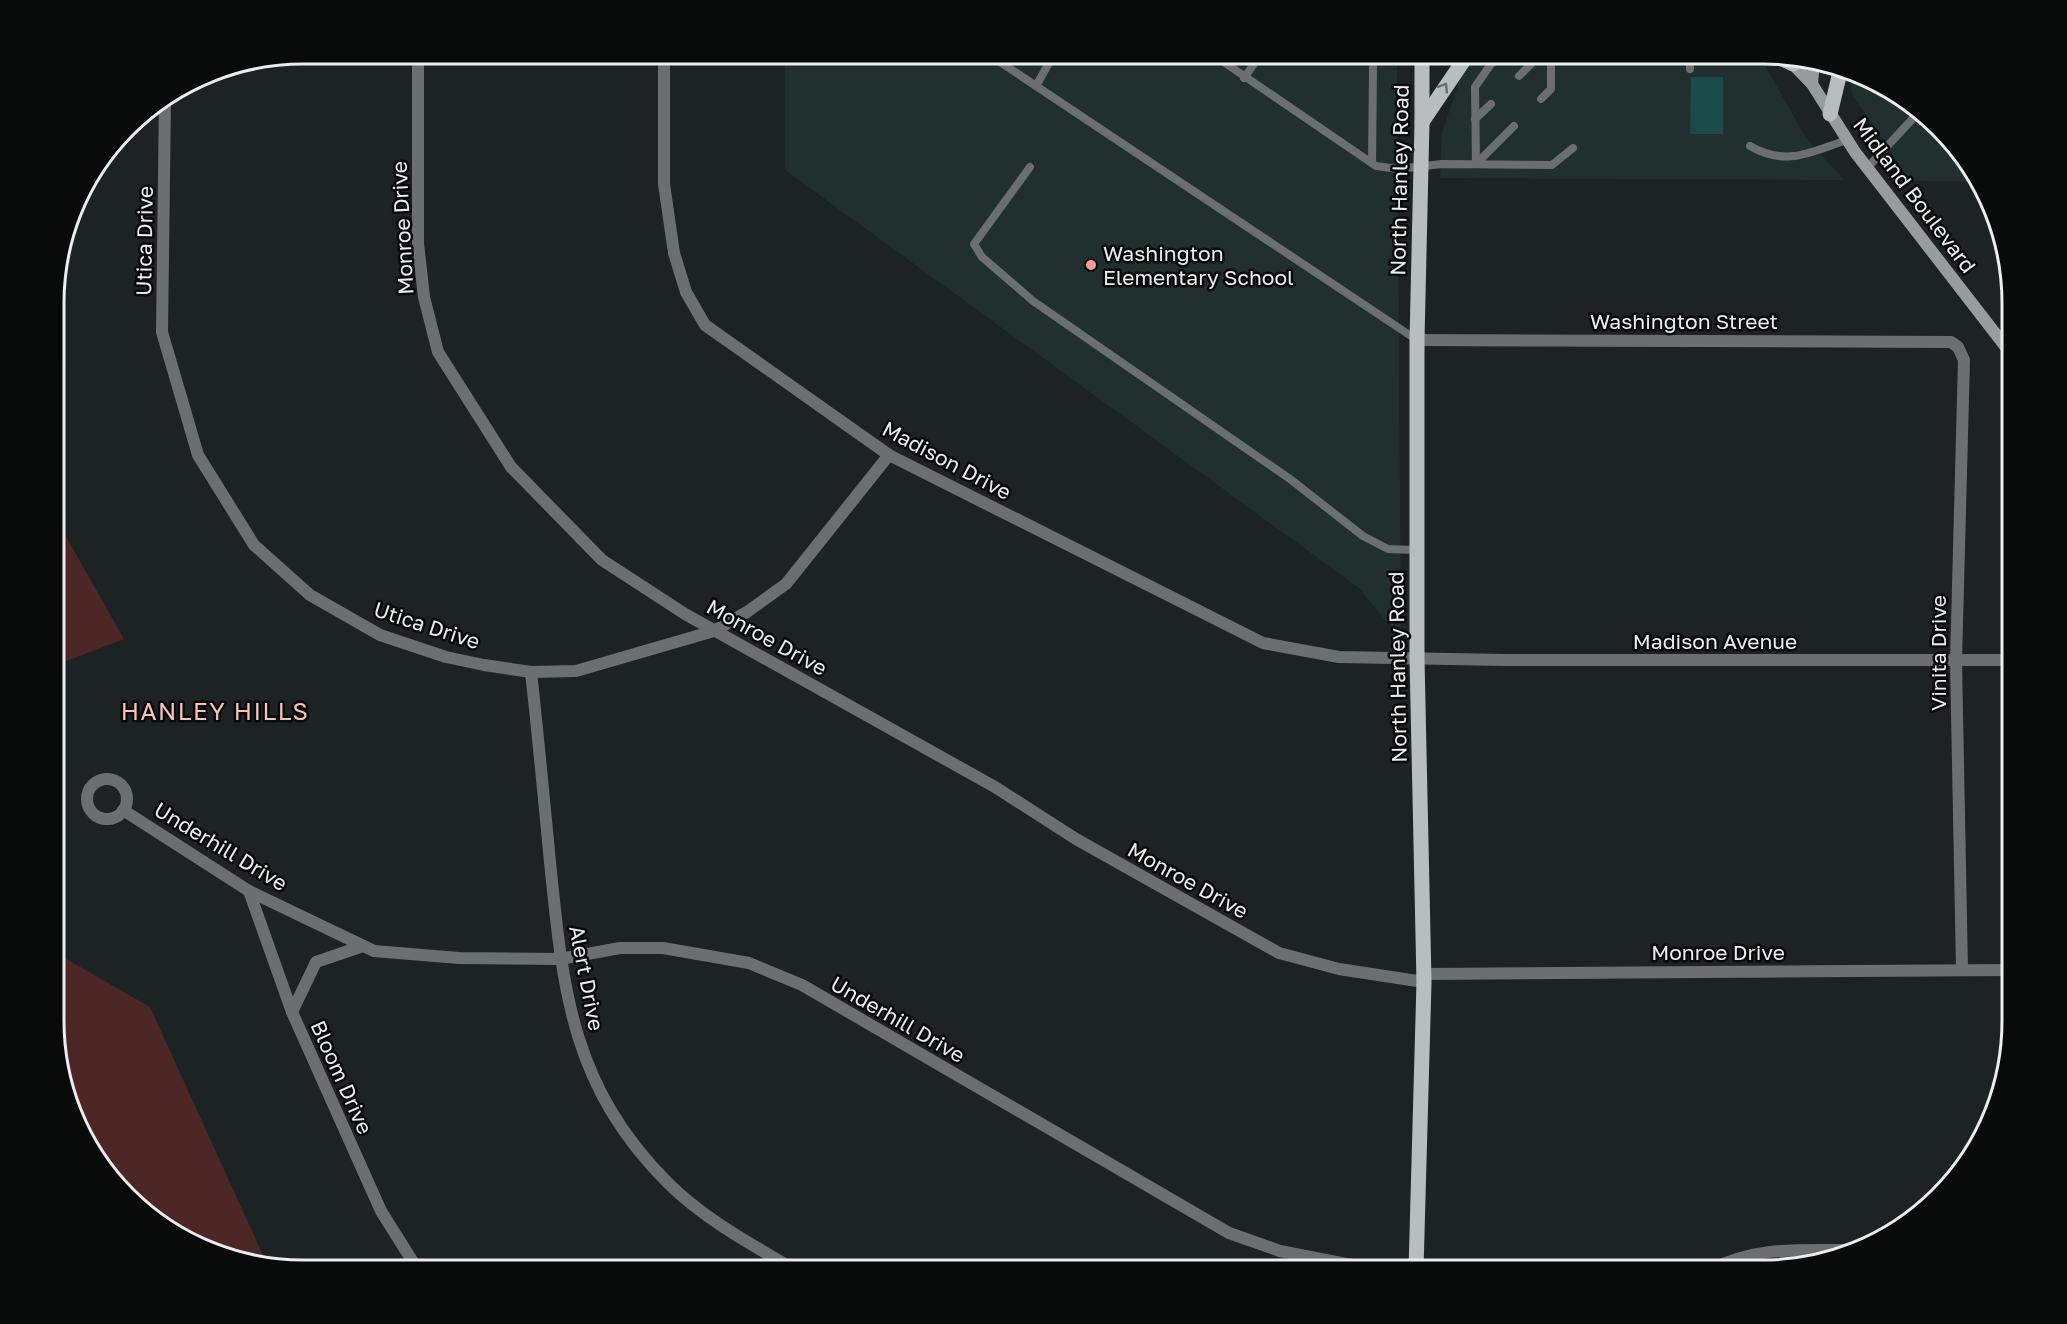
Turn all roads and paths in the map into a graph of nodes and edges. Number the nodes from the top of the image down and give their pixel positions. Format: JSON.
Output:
{"nodes":[{"id":1,"x":418,"y":64,"type":"edge"},
{"id":2,"x":664,"y":64,"type":"edge"},
{"id":3,"x":1003,"y":64,"type":"edge"},
{"id":4,"x":1048,"y":64,"type":"edge"},
{"id":5,"x":1225,"y":64,"type":"edge"},
{"id":6,"x":1254,"y":64,"type":"edge"},
{"id":7,"x":1422,"y":64,"type":"edge"},
{"id":8,"x":1461,"y":64,"type":"edge"},
{"id":9,"x":1491,"y":64,"type":"edge"},
{"id":10,"x":1531,"y":64,"type":"edge"},
{"id":11,"x":1551,"y":64,"type":"edge"},
{"id":12,"x":1690,"y":64,"type":"edge"},
{"id":13,"x":1372,"y":67,"type":"dead end"},
{"id":14,"x":1796,"y":67,"type":"edge"},
{"id":15,"x":1690,"y":69,"type":"dead end"},
{"id":16,"x":1813,"y":70,"type":"edge"},
{"id":17,"x":1519,"y":76,"type":"dead end"},
{"id":18,"x":1839,"y":77,"type":"edge"},
{"id":19,"x":1244,"y":78,"type":"junction"},
{"id":20,"x":1812,"y":84,"type":"junction"},
{"id":21,"x":1036,"y":86,"type":"junction"},
{"id":22,"x":1541,"y":99,"type":"dead end"},
{"id":23,"x":1491,"y":104,"type":"dead end"},
{"id":24,"x":165,"y":109,"type":"edge"},
{"id":25,"x":1830,"y":114,"type":"junction"},
{"id":26,"x":1914,"y":118,"type":"edge"},
{"id":27,"x":1476,"y":119,"type":"junction"},
{"id":28,"x":1422,"y":122,"type":"junction"},
{"id":29,"x":1514,"y":126,"type":"dead end"},
{"id":30,"x":1847,"y":140,"type":"junction"},
{"id":31,"x":1750,"y":146,"type":"dead end"},
{"id":32,"x":1574,"y":148,"type":"dead end"},
{"id":33,"x":1372,"y":163,"type":"junction"},
{"id":34,"x":1476,"y":164,"type":"junction"},
{"id":35,"x":1030,"y":167,"type":"dead end"},
{"id":36,"x":1420,"y":168,"type":"junction"},
{"id":37,"x":1867,"y":168,"type":"junction"},
{"id":38,"x":1418,"y":340,"type":"junction"},
{"id":39,"x":2002,"y":341,"type":"edge"},
{"id":40,"x":1951,"y":342,"type":"joint"},
{"id":41,"x":889,"y":454,"type":"junction"},
{"id":42,"x":1417,"y":550,"type":"junction"},
{"id":43,"x":714,"y":631,"type":"junction"},
{"id":44,"x":1416,"y":658,"type":"junction"},
{"id":45,"x":2002,"y":660,"type":"edge"},
{"id":46,"x":1956,"y":661,"type":"junction"},
{"id":47,"x":531,"y":672,"type":"junction"},
{"id":48,"x":123,"y":810,"type":"dead end"},
{"id":49,"x":249,"y":891,"type":"junction"},
{"id":50,"x":363,"y":946,"type":"junction"},
{"id":51,"x":560,"y":959,"type":"junction"},
{"id":52,"x":1962,"y":969,"type":"junction"},
{"id":53,"x":2002,"y":970,"type":"edge"},
{"id":54,"x":1424,"y":978,"type":"junction"},
{"id":55,"x":292,"y":1012,"type":"junction"},
{"id":56,"x":1826,"y":1251,"type":"edge"},
{"id":57,"x":412,"y":1260,"type":"edge"},
{"id":58,"x":779,"y":1260,"type":"edge"},
{"id":59,"x":1326,"y":1260,"type":"edge"},
{"id":60,"x":1416,"y":1260,"type":"edge"},
{"id":61,"x":1731,"y":1260,"type":"edge"}],
"edges":[{"from":1,"to":43,"type":"street","name":"Monroe Drive"},
{"from":2,"to":41,"type":"street","name":"Madison Drive"},
{"from":3,"to":21,"type":"lane"},
{"from":4,"to":21,"type":"lane"},
{"from":5,"to":19,"type":"lane"},
{"from":6,"to":19,"type":"lane"},
{"from":7,"to":28,"type":"main road","name":"North Hanley Road"},
{"from":28,"to":8,"type":"main road","one_way":true},
{"from":9,"to":27,"type":"lane"},
{"from":10,"to":17,"type":"lane"},
{"from":11,"to":22,"type":"lane"},
{"from":12,"to":15,"type":"lane"},
{"from":13,"to":33,"type":"lane"},
{"from":14,"to":20,"type":"main road","name":"Midland Boulevard"},
{"from":16,"to":20,"type":"main road"},
{"from":18,"to":25,"type":"main road"},
{"from":19,"to":33,"type":"lane"},
{"from":20,"to":25,"type":"main road","name":"Midland Boulevard"},
{"from":21,"to":38,"type":"lane"},
{"from":23,"to":27,"type":"lane"},
{"from":24,"to":47,"type":"street","name":"Utica Drive"},
{"from":25,"to":30,"type":"main road","name":"Midland Boulevard"},
{"from":26,"to":37,"type":"lane"},
{"from":27,"to":34,"type":"lane"},
{"from":28,"to":36,"type":"main road","name":"North Hanley Road"},
{"from":29,"to":34,"type":"lane"},
{"from":30,"to":31,"type":"lane"},
{"from":30,"to":37,"type":"main road","name":"Midland Boulevard"},
{"from":32,"to":34,"type":"lane"},
{"from":33,"to":36,"type":"lane"},
{"from":34,"to":36,"type":"lane"},
{"from":35,"to":42,"type":"lane"},
{"from":36,"to":38,"type":"main road","name":"North Hanley Road"},
{"from":37,"to":39,"type":"main road","name":"Midland Boulevard"},
{"from":38,"to":40,"type":"street","name":"Washington Street"},
{"from":38,"to":42,"type":"main road","name":"North Hanley Road"},
{"from":40,"to":46,"type":"street","name":"Vinita Drive"},
{"from":41,"to":43,"type":"street","name":"Utica Drive"},
{"from":41,"to":44,"type":"street","name":"Madison Drive"},
{"from":42,"to":44,"type":"main road","name":"North Hanley Road"},
{"from":43,"to":47,"type":"street","name":"Utica Drive"},
{"from":43,"to":54,"type":"street","name":"Monroe Drive"},
{"from":44,"to":46,"type":"street","name":"Madison Avenue"},
{"from":44,"to":54,"type":"main road","name":"North Hanley Road"},
{"from":45,"to":46,"type":"street","name":"Madison Avenue"},
{"from":46,"to":52,"type":"street","name":"Vinita Drive"},
{"from":47,"to":51,"type":"street","name":"Alert Drive"},
{"from":48,"to":49,"type":"street","name":"Underhill Drive"},
{"from":49,"to":50,"type":"street","name":"Underhill Drive"},
{"from":49,"to":55,"type":"street","name":"Bloom Drive"},
{"from":50,"to":51,"type":"street","name":"Underhill Drive"},
{"from":50,"to":55,"type":"street"},
{"from":51,"to":58,"type":"street","name":"Alert Drive"},
{"from":51,"to":59,"type":"street","name":"Underhill Drive"},
{"from":52,"to":53,"type":"street","name":"Monroe Drive"},
{"from":52,"to":54,"type":"street","name":"Monroe Drive"},
{"from":54,"to":60,"type":"main road","name":"North Hanley Road"},
{"from":55,"to":57,"type":"street","name":"Bloom Drive"},
{"from":56,"to":61,"type":"street"}]}
